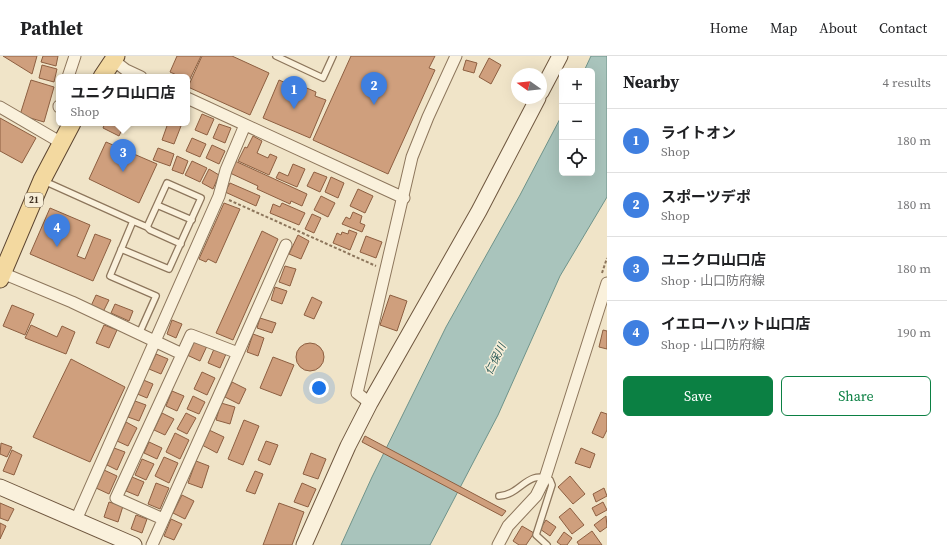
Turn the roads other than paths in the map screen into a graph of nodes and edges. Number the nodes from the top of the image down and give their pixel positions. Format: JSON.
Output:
{"nodes":[{"id":1,"x":75,"y":56,"type":"edge"},
{"id":2,"x":276,"y":56,"type":"edge"},
{"id":3,"x":333,"y":56,"type":"edge"},
{"id":4,"x":456,"y":56,"type":"edge"},
{"id":5,"x":560,"y":56,"type":"edge"},
{"id":6,"x":114,"y":58,"type":"edge"},
{"id":7,"x":69,"y":74,"type":"edge"},
{"id":8,"x":104,"y":74,"type":"edge"},
{"id":9,"x":135,"y":74,"type":"edge"},
{"id":10,"x":547,"y":81,"type":"edge"},
{"id":11,"x":190,"y":99,"type":"edge"},
{"id":12,"x":535,"y":104,"type":"edge"},
{"id":13,"x":0,"y":107,"type":"edge"},
{"id":14,"x":245,"y":125,"type":"junction"},
{"id":15,"x":70,"y":126,"type":"edge"},
{"id":16,"x":60,"y":142,"type":"junction"},
{"id":17,"x":42,"y":180,"type":"junction"},
{"id":18,"x":404,"y":198,"type":"junction"},
{"id":19,"x":157,"y":205,"type":"junction"},
{"id":20,"x":192,"y":220,"type":"junction"},
{"id":21,"x":133,"y":221,"type":"junction"},
{"id":22,"x":147,"y":227,"type":"junction"},
{"id":23,"x":181,"y":244,"type":"junction"},
{"id":24,"x":286,"y":245,"type":"dead end"},
{"id":25,"x":121,"y":249,"type":"junction"},
{"id":26,"x":1,"y":275,"type":"edge"},
{"id":27,"x":607,"y":283,"type":"edge"},
{"id":28,"x":139,"y":334,"type":"junction"},
{"id":29,"x":156,"y":341,"type":"junction"},
{"id":30,"x":238,"y":353,"type":"junction"},
{"id":31,"x":182,"y":354,"type":"junction"},
{"id":32,"x":370,"y":403,"type":"junction"},
{"id":33,"x":545,"y":478,"type":"junction"},
{"id":34,"x":0,"y":487,"type":"edge"},
{"id":35,"x":499,"y":496,"type":"dead end"},
{"id":36,"x":163,"y":519,"type":"junction"},
{"id":37,"x":76,"y":520,"type":"junction"},
{"id":38,"x":134,"y":545,"type":"edge"},
{"id":39,"x":152,"y":545,"type":"edge"},
{"id":40,"x":304,"y":545,"type":"edge"},
{"id":41,"x":498,"y":545,"type":"edge"},
{"id":42,"x":547,"y":545,"type":"edge"}],
"edges":[{"from":1,"to":7,"type":"street"},
{"from":2,"to":3,"type":"lane"},
{"from":4,"to":18,"type":"street"},
{"from":5,"to":10,"type":"street"},
{"from":6,"to":8,"type":"main road"},
{"from":6,"to":9,"type":"street"},
{"from":11,"to":14,"type":"street"},
{"from":12,"to":32,"type":"street"},
{"from":13,"to":16,"type":"street"},
{"from":14,"to":18,"type":"street"},
{"from":14,"to":29,"type":"street"},
{"from":15,"to":16,"type":"main road","number":"21"},
{"from":16,"to":17,"type":"main road","number":"21"},
{"from":17,"to":21,"type":"lane"},
{"from":17,"to":26,"type":"main road","number":"21"},
{"from":18,"to":32,"type":"street"},
{"from":19,"to":20,"type":"lane"},
{"from":19,"to":20,"type":"lane"},
{"from":19,"to":22,"type":"lane"},
{"from":20,"to":23,"type":"lane"},
{"from":21,"to":22,"type":"lane"},
{"from":21,"to":25,"type":"lane"},
{"from":22,"to":23,"type":"lane"},
{"from":23,"to":25,"type":"lane"},
{"from":24,"to":30,"type":"street"},
{"from":25,"to":28,"type":"lane"},
{"from":26,"to":28,"type":"street"},
{"from":27,"to":33,"type":"street"},
{"from":28,"to":29,"type":"street"},
{"from":29,"to":31,"type":"street"},
{"from":29,"to":37,"type":"street"},
{"from":30,"to":31,"type":"street"},
{"from":30,"to":36,"type":"street"},
{"from":31,"to":36,"type":"street"},
{"from":32,"to":40,"type":"street"},
{"from":33,"to":35,"type":"lane"},
{"from":33,"to":41,"type":"street"},
{"from":33,"to":42,"type":"lane"},
{"from":34,"to":37,"type":"street"},
{"from":36,"to":39,"type":"street"},
{"from":37,"to":38,"type":"street"}]}
